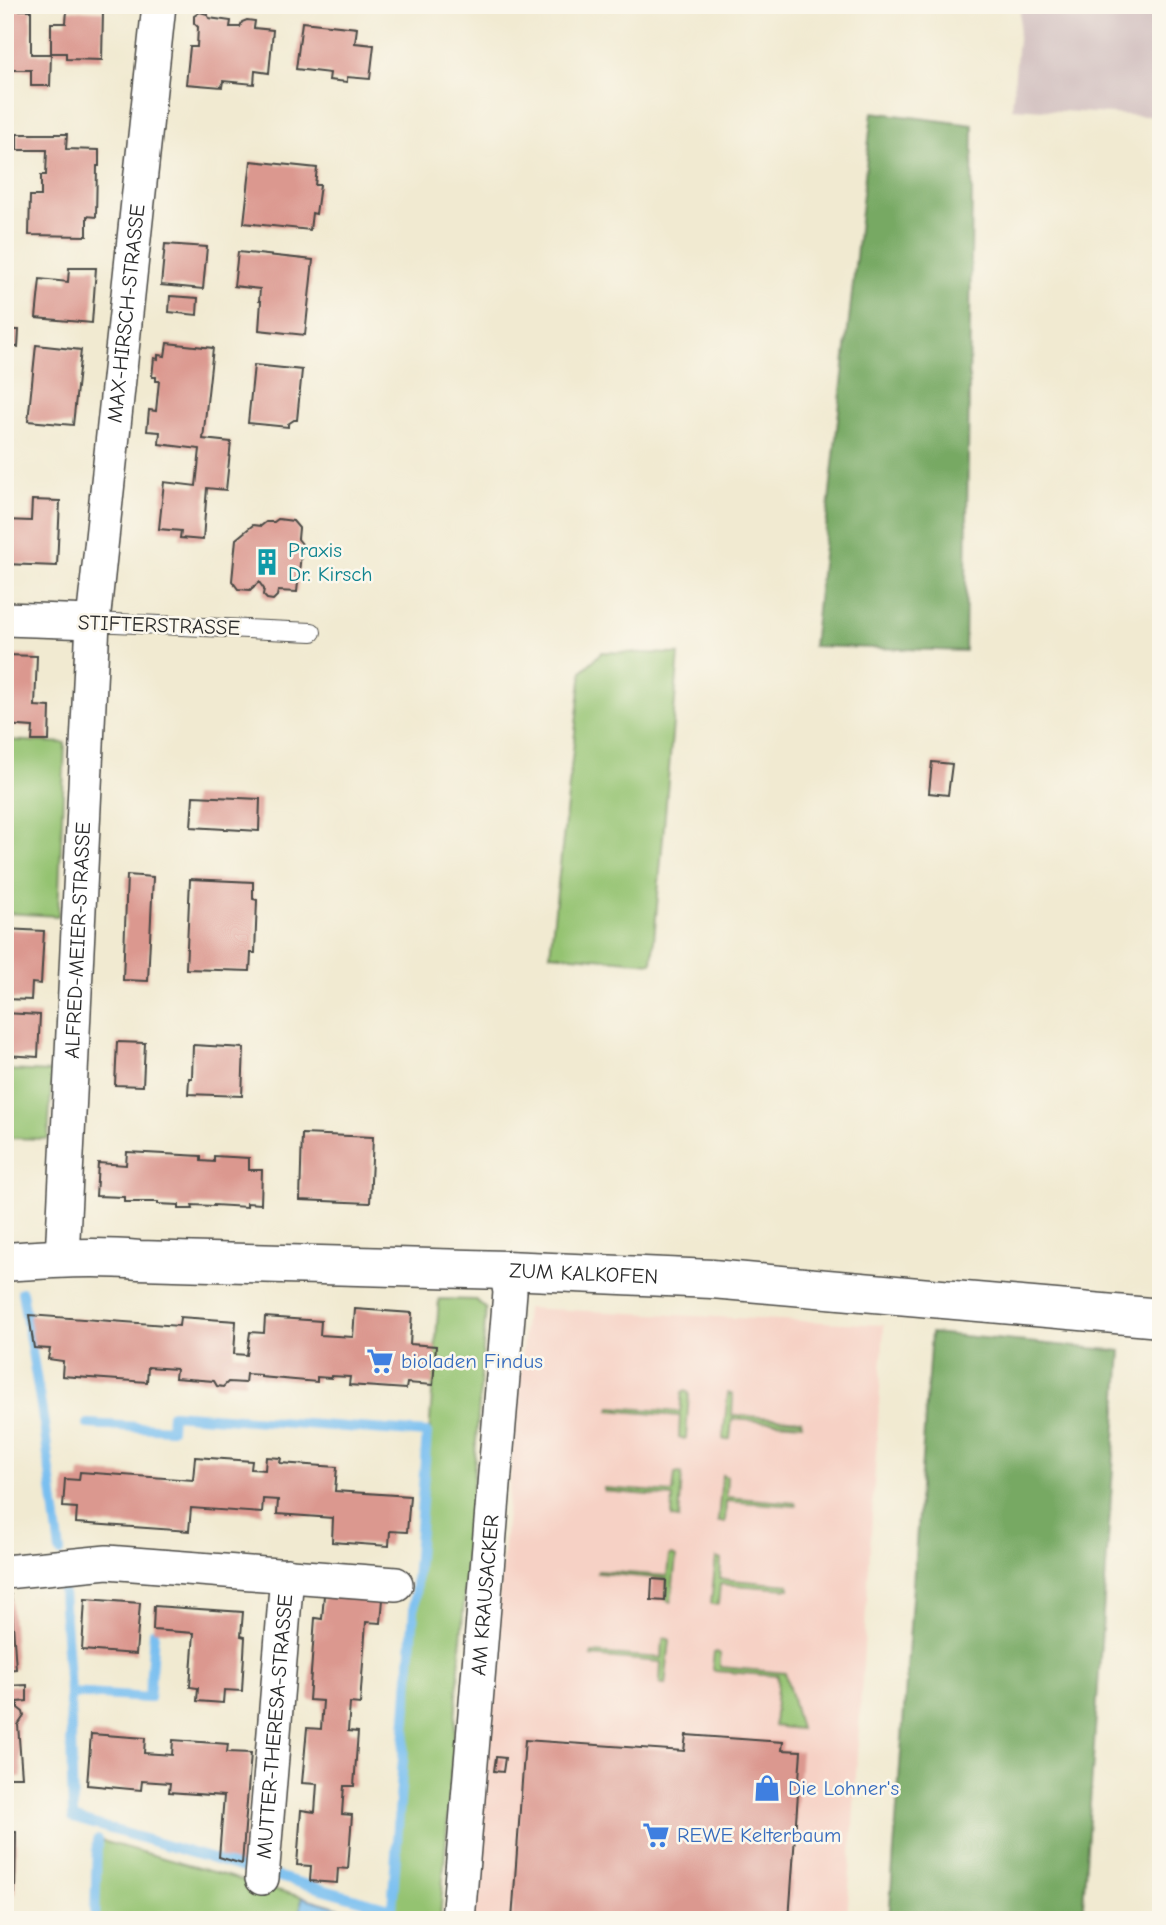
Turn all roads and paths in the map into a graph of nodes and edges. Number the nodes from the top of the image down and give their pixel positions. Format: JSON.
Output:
{"nodes":[{"id":1,"x":159,"y":5,"type":"edge"},
{"id":2,"x":5,"y":619,"type":"edge"},
{"id":3,"x":93,"y":622,"type":"junction"},
{"id":4,"x":312,"y":632,"type":"dead end"},
{"id":5,"x":62,"y":1258,"type":"junction"},
{"id":6,"x":5,"y":1262,"type":"edge"},
{"id":7,"x":506,"y":1270,"type":"junction"},
{"id":8,"x":1161,"y":1318,"type":"edge"},
{"id":9,"x":5,"y":1572,"type":"edge"},
{"id":10,"x":286,"y":1575,"type":"junction"},
{"id":11,"x":396,"y":1584,"type":"dead end"},
{"id":12,"x":262,"y":1878,"type":"dead end"},
{"id":13,"x":458,"y":1920,"type":"edge"}],
"edges":[{"from":1,"to":3,"type":"street","name":"MAX-HIRSCH-STRASSE"},
{"from":2,"to":3,"type":"street","name":"STIFTERSTRASSE"},
{"from":3,"to":4,"type":"lane","name":"STIFTERSTRASSE"},
{"from":3,"to":5,"type":"street","name":"ALFRED-MEIER-STRASSE"},
{"from":5,"to":6,"type":"street","name":"ZUM KALKOFEN"},
{"from":5,"to":7,"type":"street","name":"ZUM KALKOFEN"},
{"from":7,"to":8,"type":"street","name":"ZUM KALKOFEN"},
{"from":7,"to":13,"type":"street","name":"AM KRAUSACKER"},
{"from":9,"to":10,"type":"street","name":"MUTTER-THERESA-STRASSE"},
{"from":10,"to":11,"type":"street","name":"MUTTER-THERESA-STRASSE"},
{"from":10,"to":12,"type":"street","name":"MUTTER-THERESA-STRASSE"}]}
